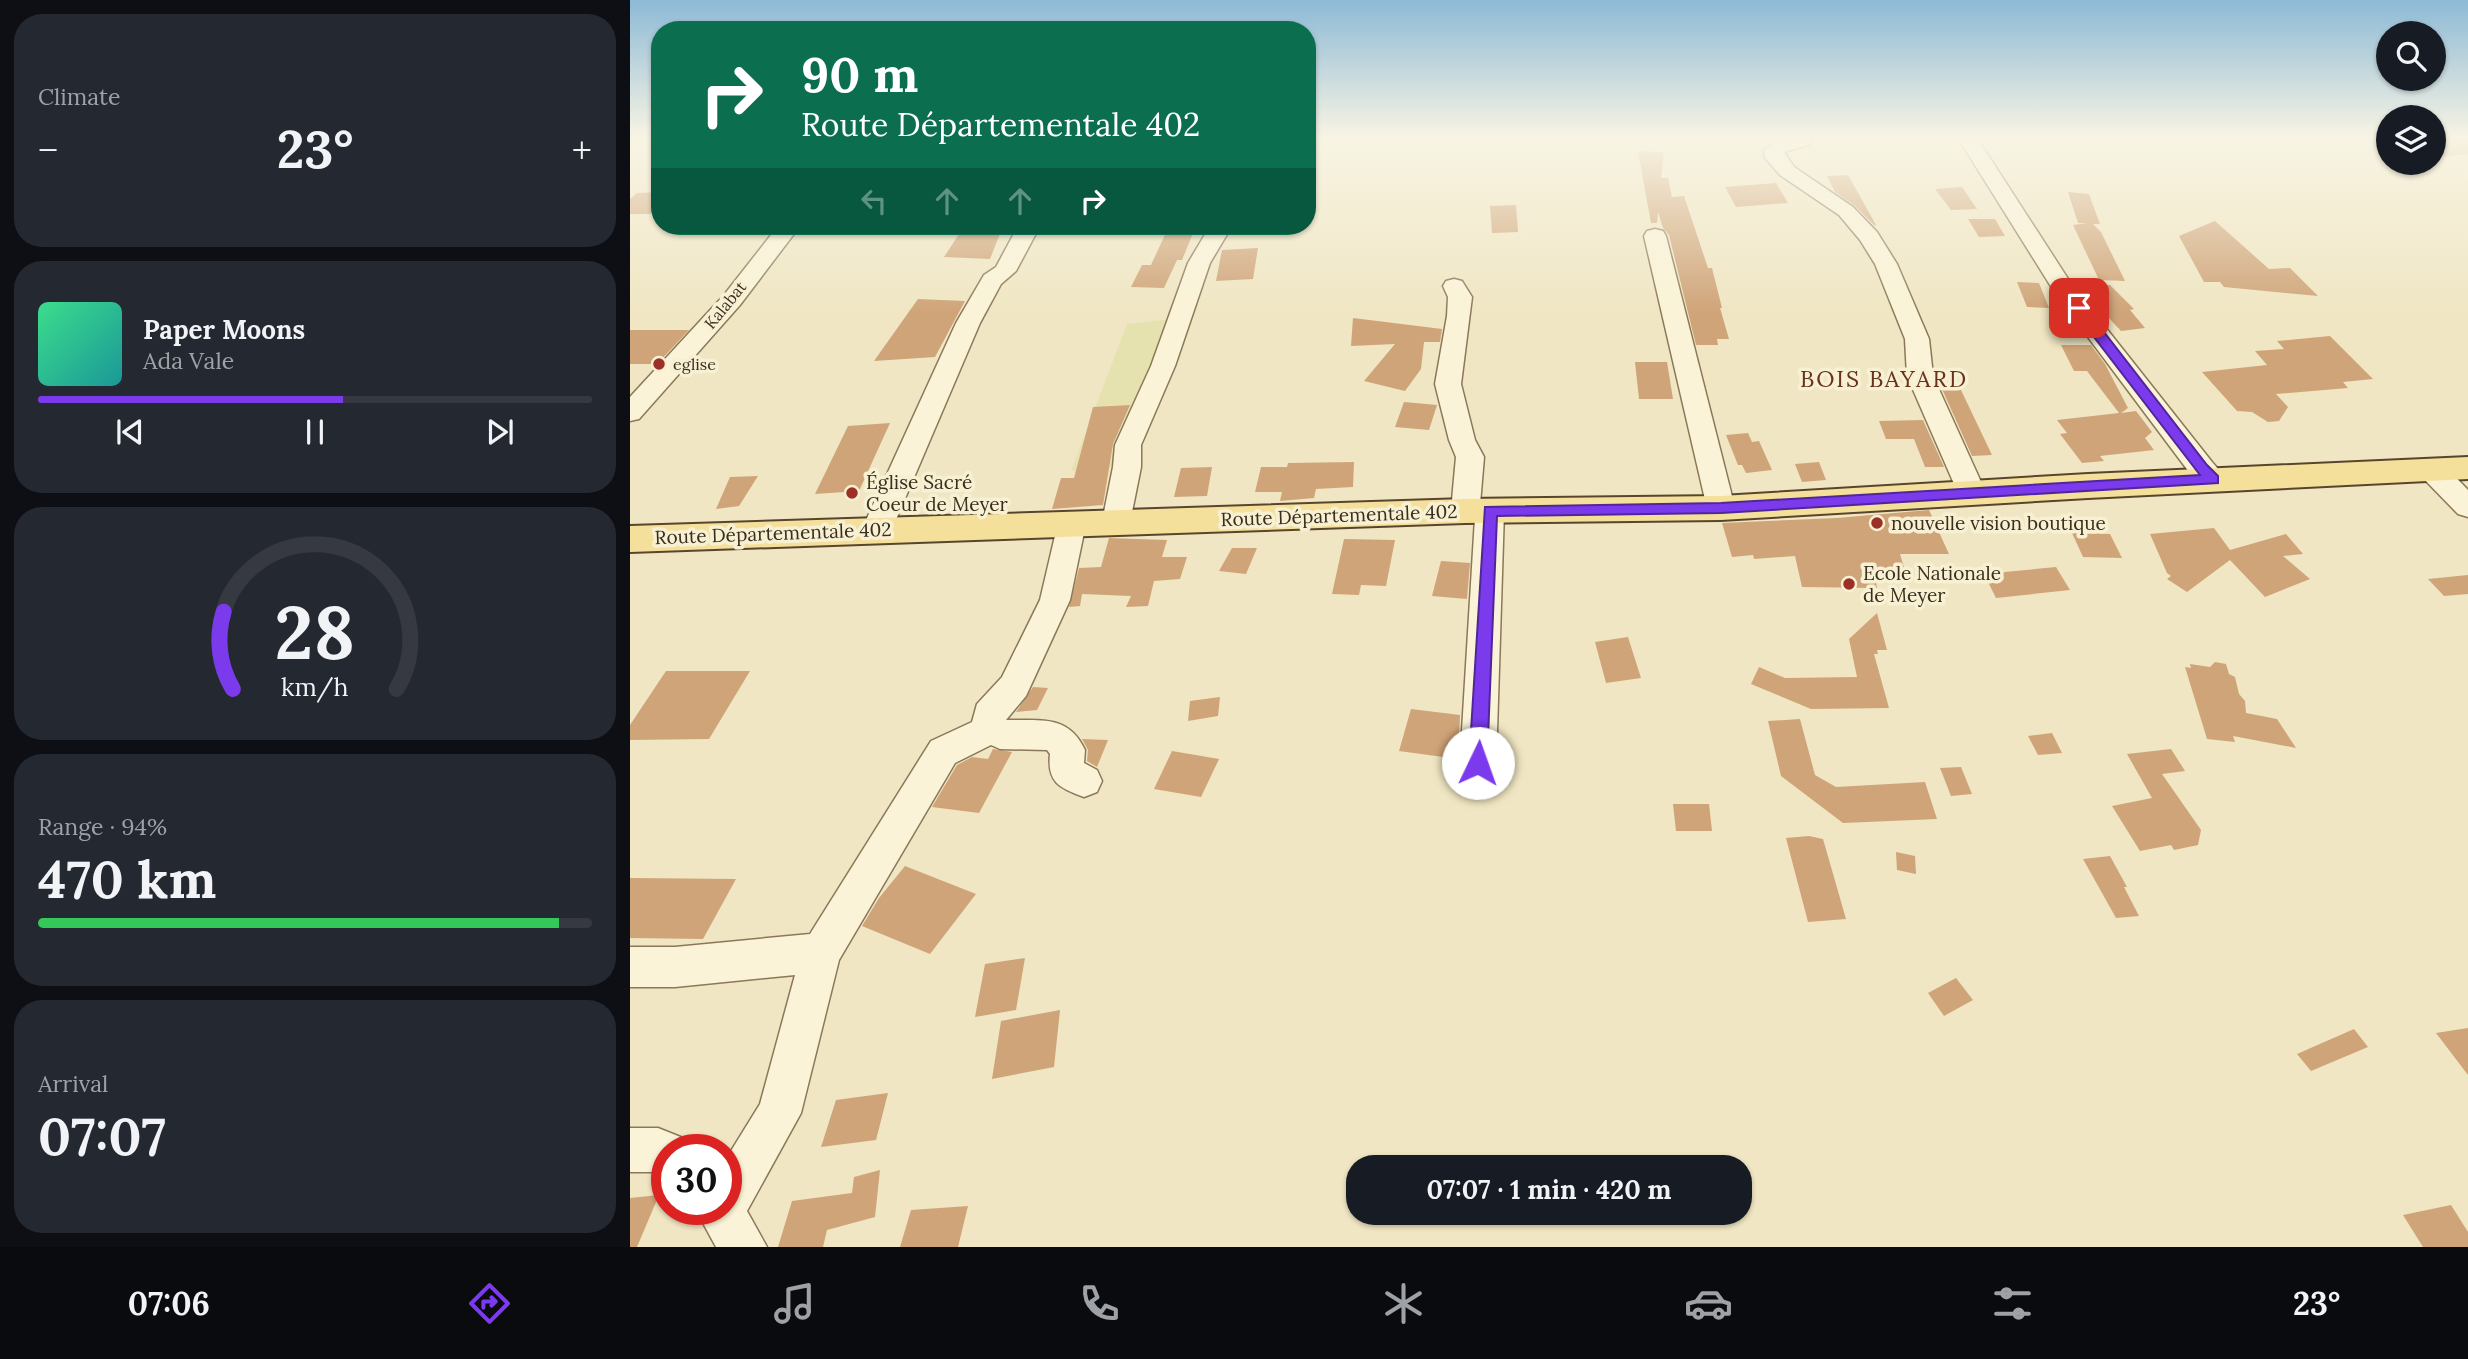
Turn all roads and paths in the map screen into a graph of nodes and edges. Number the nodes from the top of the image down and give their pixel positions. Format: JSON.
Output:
{"nodes":[{"id":1,"x":1824,"y":196,"type":"edge"},
{"id":2,"x":2004,"y":196,"type":"edge"},
{"id":3,"x":782,"y":235,"type":"edge"},
{"id":4,"x":1024,"y":235,"type":"edge"},
{"id":5,"x":1216,"y":235,"type":"edge"},
{"id":6,"x":1656,"y":236,"type":"dead end"},
{"id":7,"x":1454,"y":286,"type":"dead end"},
{"id":8,"x":630,"y":413,"type":"edge"},
{"id":9,"x":2468,"y":468,"type":"edge"},
{"id":10,"x":2432,"y":470,"type":"junction"},
{"id":11,"x":2213,"y":479,"type":"junction"},
{"id":12,"x":1972,"y":493,"type":"junction"},
{"id":13,"x":2468,"y":507,"type":"edge"},
{"id":14,"x":1721,"y":508,"type":"junction"},
{"id":15,"x":1477,"y":511,"type":"junction"},
{"id":16,"x":1116,"y":522,"type":"junction"},
{"id":17,"x":1072,"y":523,"type":"junction"},
{"id":18,"x":877,"y":529,"type":"junction"},
{"id":19,"x":630,"y":538,"type":"edge"},
{"id":20,"x":989,"y":730,"type":"junction"},
{"id":21,"x":1478,"y":763,"type":"dead end"},
{"id":22,"x":1084,"y":780,"type":"dead end"},
{"id":23,"x":821,"y":953,"type":"junction"},
{"id":24,"x":630,"y":968,"type":"edge"},
{"id":25,"x":630,"y":1150,"type":"edge"},
{"id":26,"x":651,"y":1150,"type":"edge"},
{"id":27,"x":742,"y":1185,"type":"edge"}],
"edges":[{"from":1,"to":12,"type":"street"},
{"from":2,"to":11,"type":"street"},
{"from":3,"to":8,"type":"street","name":"Kalabat"},
{"from":4,"to":18,"type":"street"},
{"from":5,"to":16,"type":"street"},
{"from":6,"to":14,"type":"street"},
{"from":7,"to":15,"type":"street"},
{"from":9,"to":10,"type":"main road","name":"Route Départementale 402"},
{"from":10,"to":11,"type":"main road","name":"Route Départementale 402"},
{"from":10,"to":13,"type":"street"},
{"from":11,"to":12,"type":"main road","name":"Route Départementale 402"},
{"from":12,"to":14,"type":"main road","name":"Route Départementale 402"},
{"from":14,"to":15,"type":"main road","name":"Route Départementale 402"},
{"from":15,"to":16,"type":"main road","name":"Route Départementale 402"},
{"from":15,"to":21,"type":"street"},
{"from":16,"to":17,"type":"main road","name":"Route Départementale 402"},
{"from":17,"to":18,"type":"main road","name":"Route Départementale 402"},
{"from":17,"to":20,"type":"street"},
{"from":18,"to":19,"type":"main road","name":"Route Départementale 402"},
{"from":20,"to":22,"type":"street"},
{"from":20,"to":23,"type":"street"},
{"from":23,"to":24,"type":"street"},
{"from":23,"to":27,"type":"street"},
{"from":25,"to":26,"type":"street"}]}
